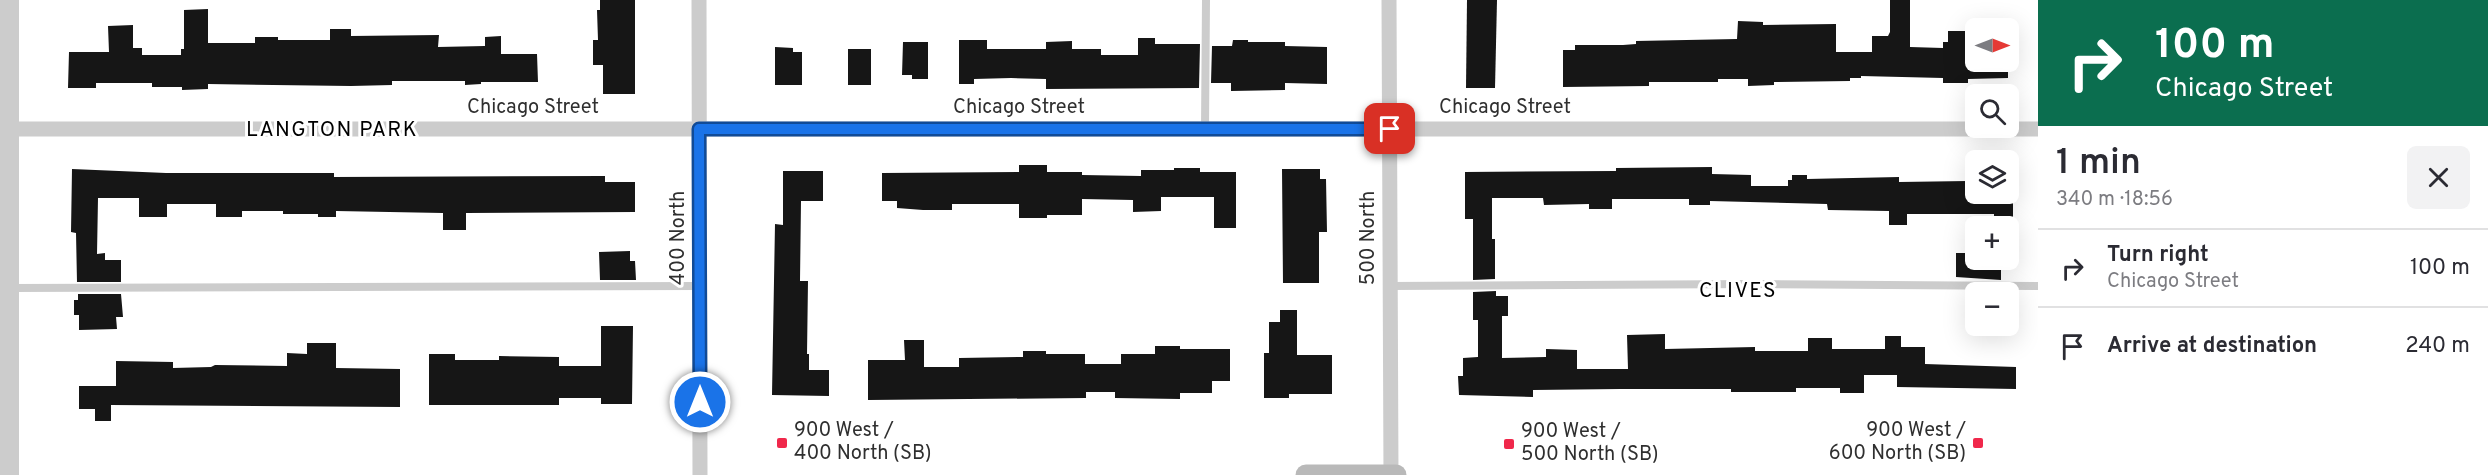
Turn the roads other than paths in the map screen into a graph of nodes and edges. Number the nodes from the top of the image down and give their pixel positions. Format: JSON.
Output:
{"nodes":[{"id":1,"x":9,"y":0,"type":"edge"},
{"id":2,"x":699,"y":0,"type":"edge"},
{"id":3,"x":1206,"y":0,"type":"edge"},
{"id":4,"x":1389,"y":0,"type":"edge"},
{"id":5,"x":5,"y":129,"type":"edge"},
{"id":6,"x":699,"y":129,"type":"junction"},
{"id":7,"x":1205,"y":129,"type":"junction"},
{"id":8,"x":1390,"y":129,"type":"junction"},
{"id":9,"x":2038,"y":129,"type":"edge"},
{"id":10,"x":700,"y":286,"type":"junction"},
{"id":11,"x":1390,"y":286,"type":"junction"},
{"id":12,"x":2038,"y":286,"type":"edge"},
{"id":13,"x":9,"y":288,"type":"junction"},
{"id":14,"x":9,"y":475,"type":"edge"},
{"id":15,"x":700,"y":475,"type":"edge"},
{"id":16,"x":1306,"y":475,"type":"edge"},
{"id":17,"x":1391,"y":475,"type":"edge"},
{"id":18,"x":1396,"y":475,"type":"edge"}],
"edges":[{"from":1,"to":5,"type":"street"},
{"from":2,"to":6,"type":"street","name":"400 North"},
{"from":3,"to":7,"type":"lane"},
{"from":4,"to":8,"type":"street","name":"500 North"},
{"from":5,"to":6,"type":"street","name":"Chicago Street"},
{"from":5,"to":13,"type":"street"},
{"from":6,"to":7,"type":"street","name":"Chicago Street"},
{"from":6,"to":10,"type":"street","name":"400 North"},
{"from":7,"to":8,"type":"street","name":"Chicago Street"},
{"from":8,"to":9,"type":"street","name":"Chicago Street"},
{"from":8,"to":11,"type":"street","name":"500 North"},
{"from":10,"to":13,"type":"lane"},
{"from":10,"to":15,"type":"street","name":"400 North"},
{"from":11,"to":12,"type":"lane"},
{"from":11,"to":17,"type":"street","name":"500 North"},
{"from":13,"to":14,"type":"street"},
{"from":16,"to":17,"type":"main road"},
{"from":17,"to":18,"type":"main road"}]}
